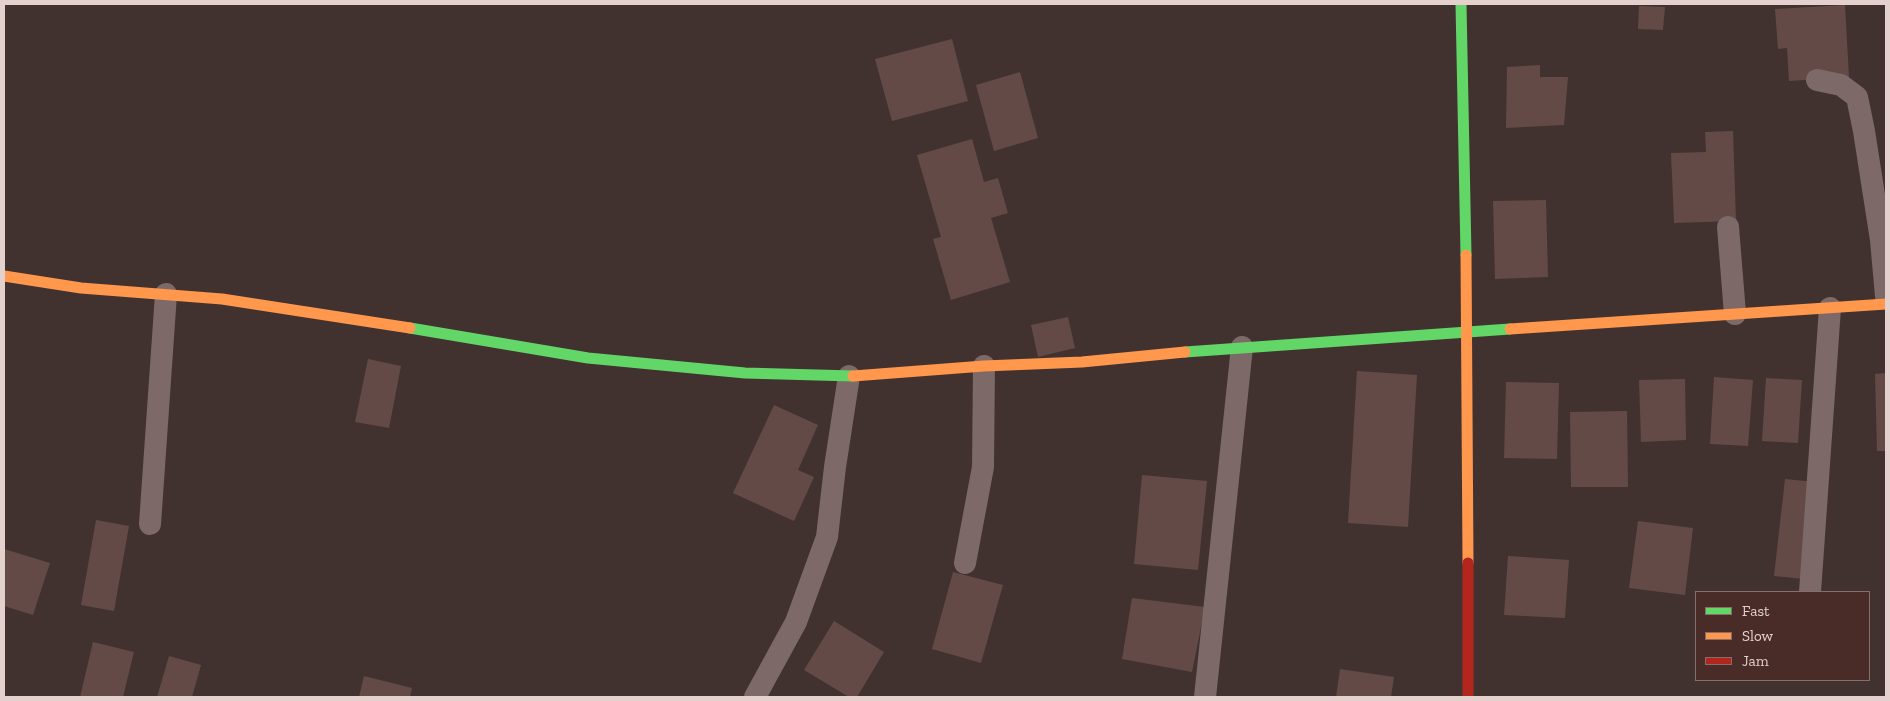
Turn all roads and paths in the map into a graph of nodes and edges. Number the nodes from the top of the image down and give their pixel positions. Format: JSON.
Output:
{"nodes":[{"id":1,"x":1461,"y":4,"type":"edge"},
{"id":2,"x":1817,"y":80,"type":"dead end"},
{"id":3,"x":1728,"y":227,"type":"dead end"},
{"id":4,"x":4,"y":276,"type":"edge"},
{"id":5,"x":166,"y":294,"type":"junction"},
{"id":6,"x":1886,"y":296,"type":"edge"},
{"id":7,"x":1886,"y":304,"type":"edge"},
{"id":8,"x":1830,"y":308,"type":"junction"},
{"id":9,"x":1734,"y":314,"type":"junction"},
{"id":10,"x":1467,"y":331,"type":"junction"},
{"id":11,"x":1242,"y":347,"type":"junction"},
{"id":12,"x":984,"y":366,"type":"junction"},
{"id":13,"x":849,"y":376,"type":"junction"},
{"id":14,"x":150,"y":524,"type":"dead end"},
{"id":15,"x":965,"y":563,"type":"dead end"},
{"id":16,"x":1810,"y":591,"type":"edge"},
{"id":17,"x":755,"y":697,"type":"edge"},
{"id":18,"x":1205,"y":697,"type":"edge"},
{"id":19,"x":1468,"y":697,"type":"edge"}],
"edges":[{"from":1,"to":10,"type":"street"},
{"from":2,"to":6,"type":"street"},
{"from":3,"to":9,"type":"street"},
{"from":4,"to":5,"type":"street"},
{"from":5,"to":13,"type":"street"},
{"from":5,"to":14,"type":"street"},
{"from":7,"to":8,"type":"street"},
{"from":8,"to":9,"type":"street"},
{"from":8,"to":16,"type":"street"},
{"from":9,"to":10,"type":"street"},
{"from":10,"to":11,"type":"street"},
{"from":10,"to":19,"type":"street"},
{"from":11,"to":12,"type":"street"},
{"from":11,"to":18,"type":"street"},
{"from":12,"to":13,"type":"street"},
{"from":12,"to":15,"type":"street"},
{"from":13,"to":17,"type":"street"}]}
